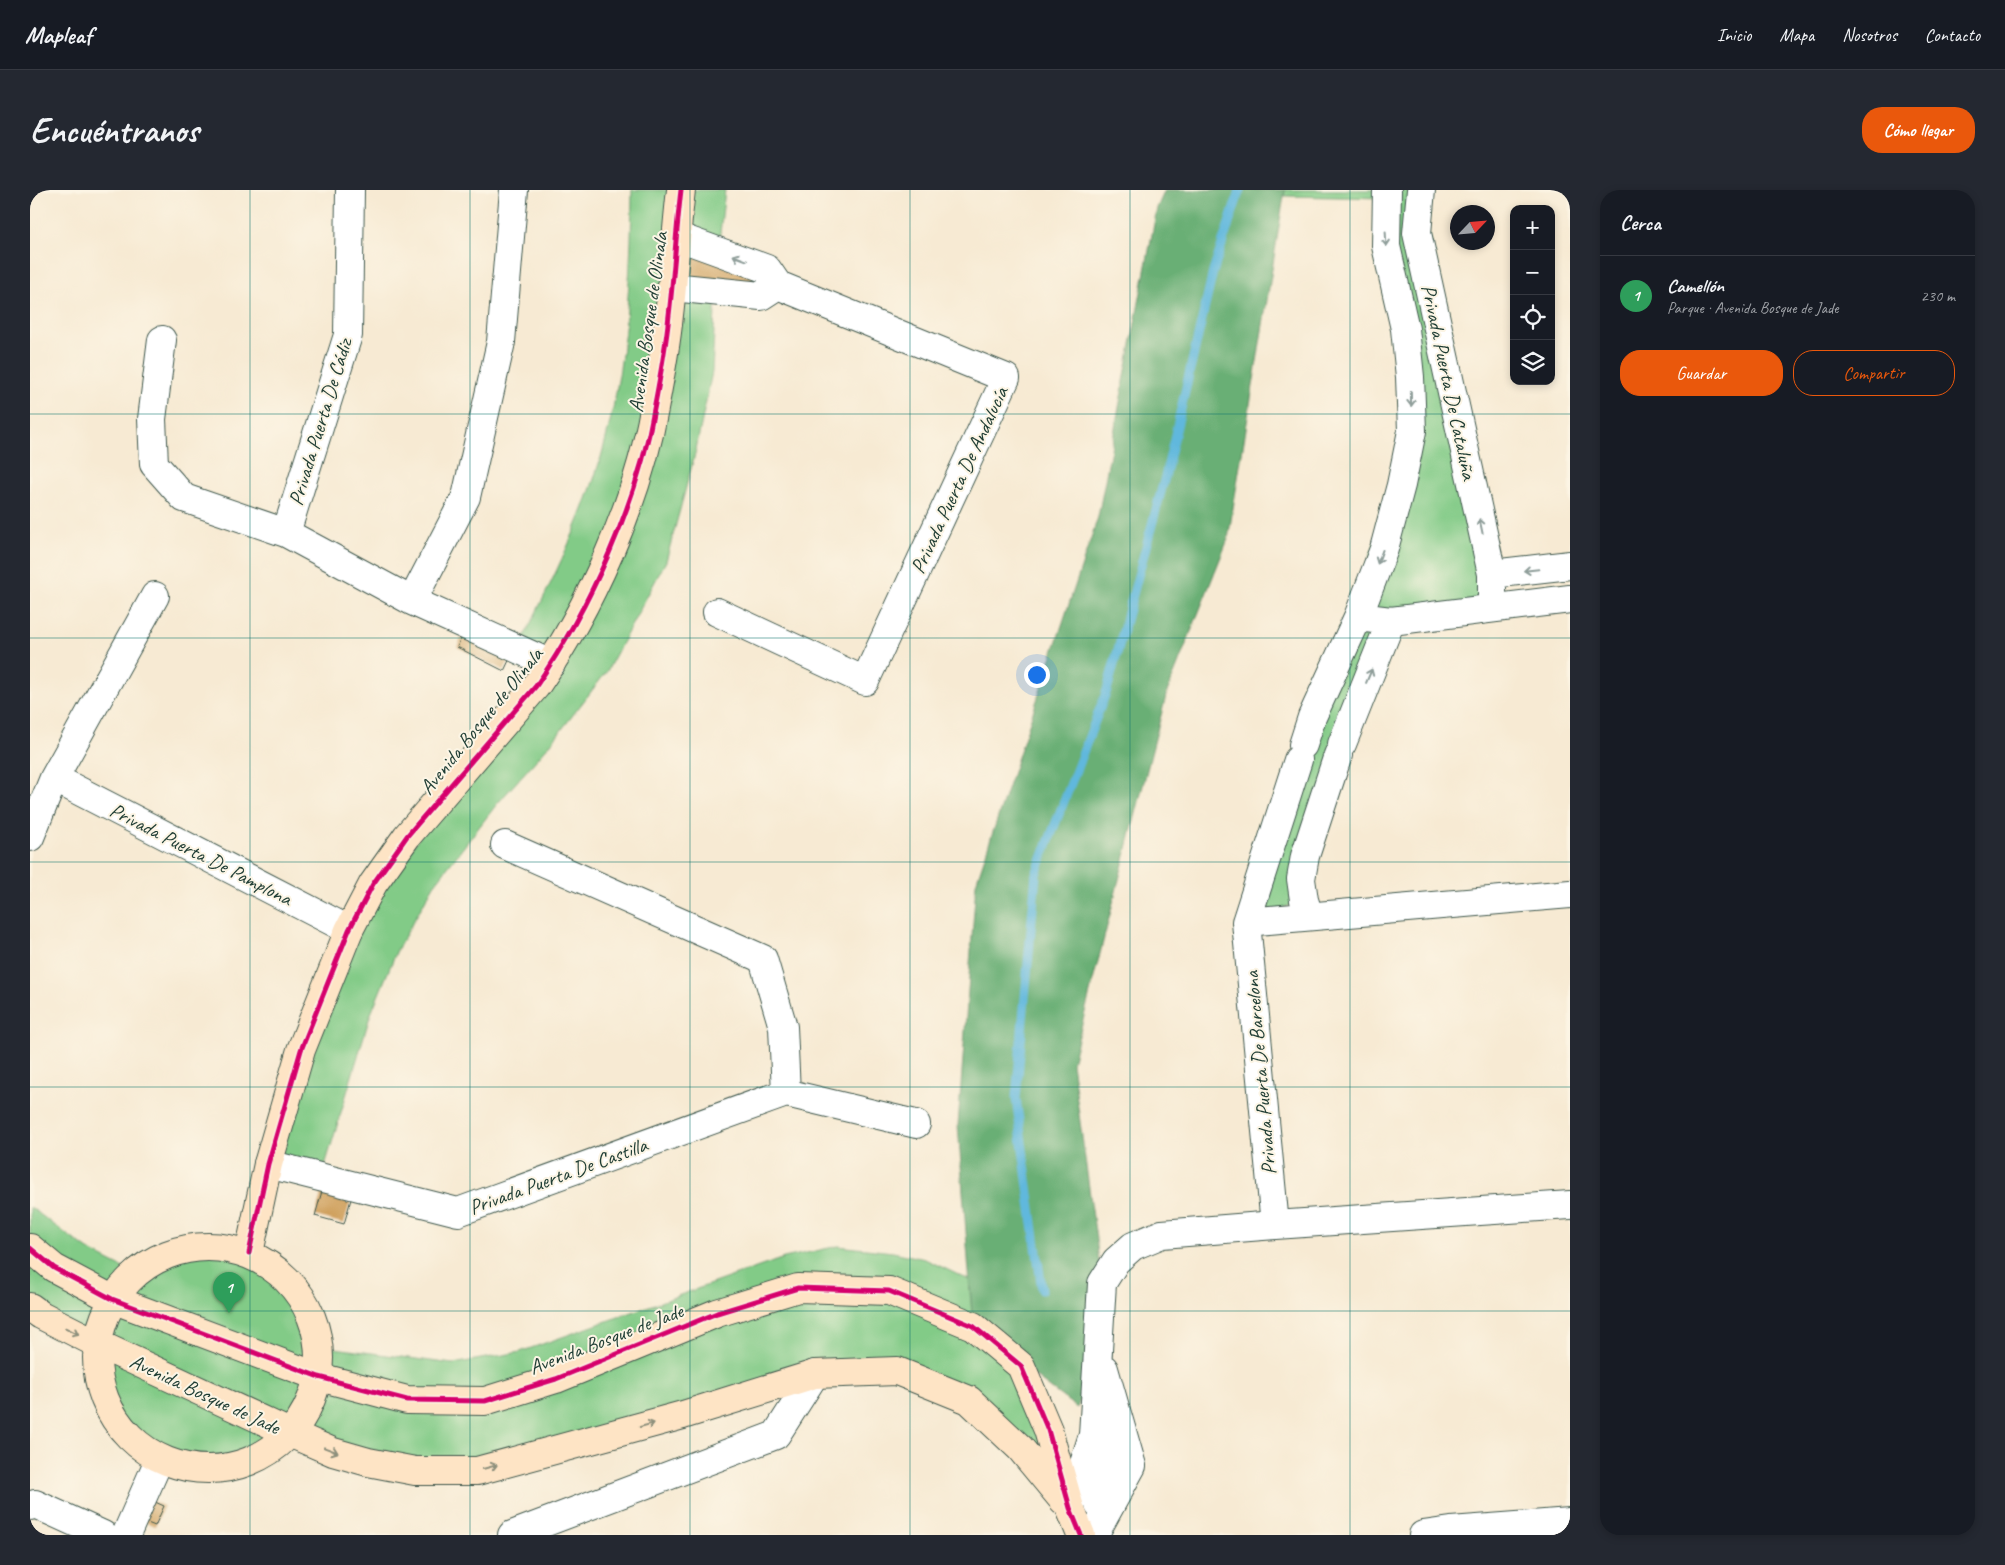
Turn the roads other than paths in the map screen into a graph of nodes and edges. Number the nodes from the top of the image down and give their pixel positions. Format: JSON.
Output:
{"nodes":[{"id":1,"x":350,"y":190,"type":"edge"},
{"id":2,"x":514,"y":190,"type":"edge"},
{"id":3,"x":681,"y":190,"type":"edge"},
{"id":4,"x":1387,"y":190,"type":"edge"},
{"id":5,"x":1421,"y":190,"type":"edge"},
{"id":6,"x":676,"y":236,"type":"junction"},
{"id":7,"x":778,"y":285,"type":"junction"},
{"id":8,"x":672,"y":287,"type":"junction"},
{"id":9,"x":162,"y":340,"type":"dead end"},
{"id":10,"x":286,"y":533,"type":"junction"},
{"id":11,"x":1570,"y":565,"type":"edge"},
{"id":12,"x":1492,"y":574,"type":"junction"},
{"id":13,"x":154,"y":596,"type":"dead end"},
{"id":14,"x":1570,"y":599,"type":"edge"},
{"id":15,"x":412,"y":601,"type":"junction"},
{"id":16,"x":1492,"y":608,"type":"junction"},
{"id":17,"x":718,"y":612,"type":"dead end"},
{"id":18,"x":1358,"y":617,"type":"junction"},
{"id":19,"x":1391,"y":621,"type":"junction"},
{"id":20,"x":551,"y":664,"type":"junction"},
{"id":21,"x":1312,"y":717,"type":"junction"},
{"id":22,"x":1343,"y":740,"type":"junction"},
{"id":23,"x":1301,"y":753,"type":"joint"},
{"id":24,"x":54,"y":778,"type":"junction"},
{"id":25,"x":30,"y":836,"type":"edge"},
{"id":26,"x":505,"y":845,"type":"dead end"},
{"id":27,"x":1570,"y":894,"type":"edge"},
{"id":28,"x":1309,"y":916,"type":"junction"},
{"id":29,"x":1246,"y":922,"type":"junction"},
{"id":30,"x":349,"y":930,"type":"junction"},
{"id":31,"x":786,"y":1092,"type":"junction"},
{"id":32,"x":916,"y":1124,"type":"dead end"},
{"id":33,"x":268,"y":1164,"type":"junction"},
{"id":34,"x":1570,"y":1205,"type":"edge"},
{"id":35,"x":1274,"y":1224,"type":"junction"},
{"id":36,"x":30,"y":1248,"type":"edge"},
{"id":37,"x":249,"y":1253,"type":"junction"},
{"id":38,"x":112,"y":1299,"type":"junction"},
{"id":39,"x":30,"y":1307,"type":"edge"},
{"id":40,"x":96,"y":1343,"type":"junction"},
{"id":41,"x":1099,"y":1351,"type":"junction"},
{"id":42,"x":815,"y":1374,"type":"junction"},
{"id":43,"x":319,"y":1377,"type":"junction"},
{"id":44,"x":292,"y":1434,"type":"junction"},
{"id":45,"x":159,"y":1460,"type":"junction"},
{"id":46,"x":30,"y":1506,"type":"edge"},
{"id":47,"x":1070,"y":1508,"type":"junction"},
{"id":48,"x":1570,"y":1522,"type":"edge"},
{"id":49,"x":103,"y":1535,"type":"edge"},
{"id":50,"x":126,"y":1535,"type":"edge"},
{"id":51,"x":512,"y":1535,"type":"edge"},
{"id":52,"x":1081,"y":1535,"type":"edge"},
{"id":53,"x":1092,"y":1535,"type":"edge"},
{"id":54,"x":1424,"y":1535,"type":"edge"}],
"edges":[{"from":1,"to":10,"type":"street","name":"Privada Puerta De Cádiz"},
{"from":2,"to":15,"type":"street"},
{"from":3,"to":6,"type":"street","name":"Avenida Bosque de Olinala"},
{"from":4,"to":18,"type":"street","name":"Privada Puerta De Cataluña","one_way":true},
{"from":12,"to":5,"type":"street","name":"Privada Puerta De Cataluña","one_way":true},
{"from":7,"to":6,"type":"street","name":"Privada Puerta De Andalucía","one_way":true},
{"from":6,"to":8,"type":"street","name":"Avenida Bosque de Olinala"},
{"from":7,"to":8,"type":"street"},
{"from":7,"to":17,"type":"street","name":"Privada Puerta De Andalucía"},
{"from":8,"to":20,"type":"street","name":"Avenida Bosque de Olinala"},
{"from":9,"to":10,"type":"street","name":"Privada Puerta De Cádiz"},
{"from":10,"to":15,"type":"street","name":"Privada Puerta De Cádiz"},
{"from":11,"to":12,"type":"street","one_way":true},
{"from":12,"to":16,"type":"street","name":"Privada Puerta De Cataluña"},
{"from":13,"to":24,"type":"street"},
{"from":14,"to":16,"type":"street"},
{"from":15,"to":20,"type":"street","name":"Privada Puerta De Cádiz"},
{"from":16,"to":19,"type":"street"},
{"from":18,"to":19,"type":"street"},
{"from":18,"to":21,"type":"street","name":"Privada Puerta De Cataluña"},
{"from":22,"to":19,"type":"street","one_way":true},
{"from":20,"to":30,"type":"street","name":"Avenida Bosque de Olinala"},
{"from":21,"to":22,"type":"street"},
{"from":21,"to":23,"type":"street","name":"Privada Puerta De Cataluña"},
{"from":22,"to":28,"type":"street"},
{"from":23,"to":29,"type":"street","name":"Privada Puerta De Barcelona"},
{"from":24,"to":25,"type":"street"},
{"from":24,"to":30,"type":"street","name":"Privada Puerta De Pamplona"},
{"from":26,"to":31,"type":"street"},
{"from":27,"to":28,"type":"street"},
{"from":28,"to":29,"type":"street"},
{"from":29,"to":35,"type":"street","name":"Privada Puerta De Barcelona"},
{"from":30,"to":33,"type":"street","name":"Avenida Bosque de Olinala"},
{"from":31,"to":32,"type":"street"},
{"from":31,"to":33,"type":"street","name":"Privada Puerta De Castilla"},
{"from":33,"to":37,"type":"street","name":"Avenida Bosque de Olinala"},
{"from":34,"to":35,"type":"street"},
{"from":35,"to":41,"type":"street"},
{"from":36,"to":38,"type":"street","name":"Avenida Bosque de Jade"},
{"from":37,"to":38,"type":"street"},
{"from":37,"to":43,"type":"street"},
{"from":38,"to":40,"type":"street"},
{"from":38,"to":43,"type":"street","name":"Avenida Bosque de Jade"},
{"from":39,"to":40,"type":"street","name":"Avenida Bosque de Jade","one_way":true},
{"from":40,"to":44,"type":"street","name":"Avenida Bosque de Jade"},
{"from":40,"to":45,"type":"street"},
{"from":41,"to":47,"type":"street"},
{"from":41,"to":53,"type":"street"},
{"from":44,"to":42,"type":"street","name":"Avenida Bosque de Jade","one_way":true},
{"from":42,"to":47,"type":"street","name":"Avenida Bosque de Jade"},
{"from":42,"to":51,"type":"street"},
{"from":43,"to":44,"type":"street"},
{"from":43,"to":47,"type":"street","name":"Avenida Bosque de Jade"},
{"from":44,"to":45,"type":"street"},
{"from":45,"to":50,"type":"street"},
{"from":46,"to":49,"type":"street"},
{"from":47,"to":52,"type":"street","name":"Avenida Bosque de Jade"},
{"from":48,"to":54,"type":"street"}]}
